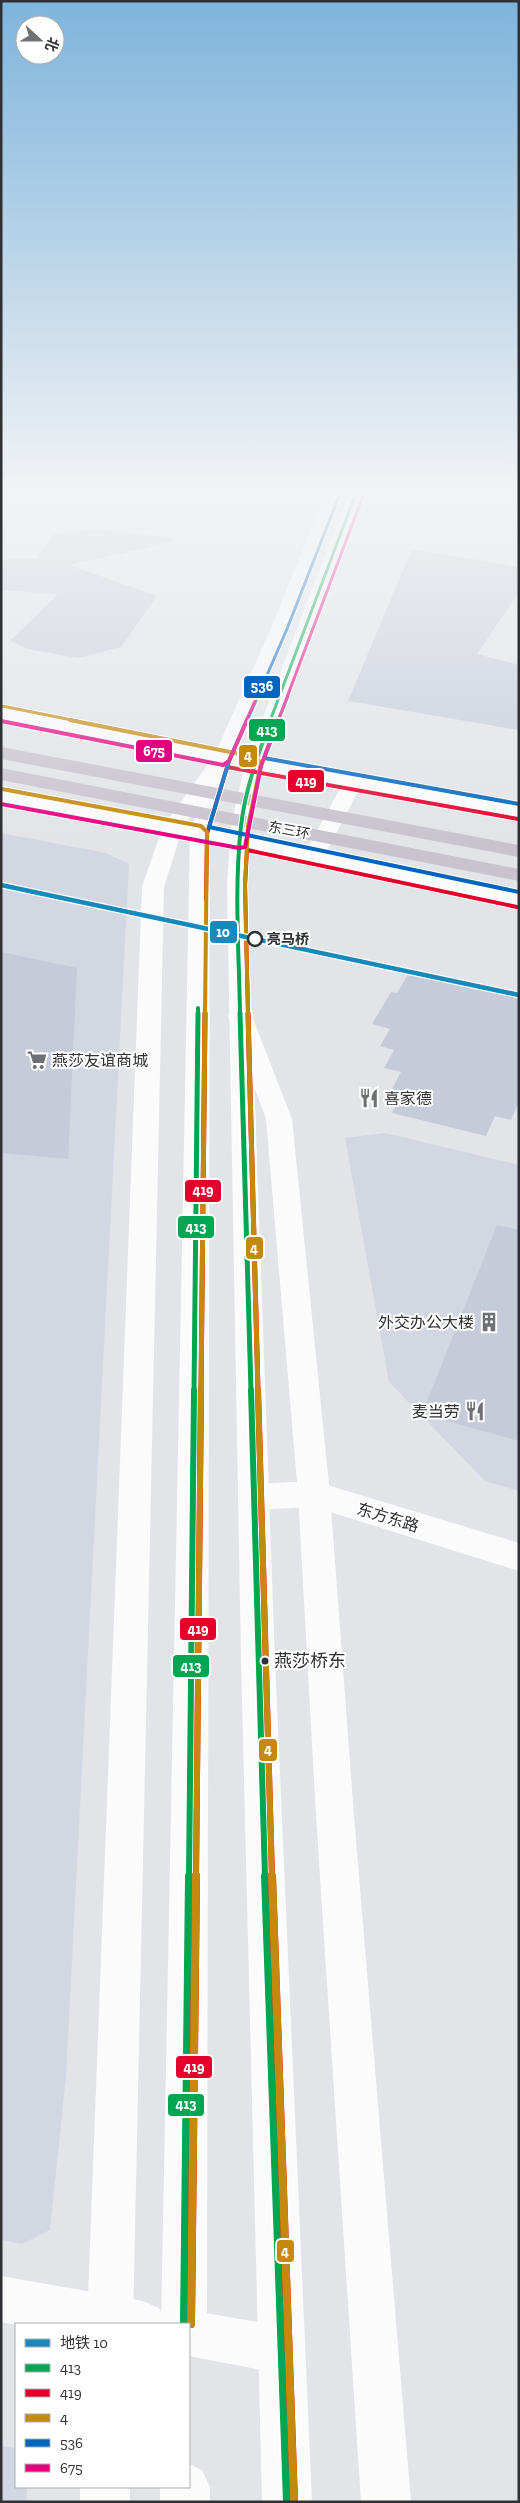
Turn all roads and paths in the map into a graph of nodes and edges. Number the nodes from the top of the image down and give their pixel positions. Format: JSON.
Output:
{"nodes":[{"id":1,"x":286,"y":610,"type":"edge"},
{"id":2,"x":312,"y":610,"type":"edge"},
{"id":3,"x":1,"y":713,"type":"edge"},
{"id":4,"x":1,"y":753,"type":"edge"},
{"id":5,"x":222,"y":758,"type":"junction"},
{"id":6,"x":254,"y":764,"type":"junction"},
{"id":7,"x":1,"y":774,"type":"edge"},
{"id":8,"x":1,"y":780,"type":"edge"},
{"id":9,"x":353,"y":782,"type":"junction"},
{"id":10,"x":1,"y":796,"type":"edge"},
{"id":11,"x":519,"y":812,"type":"edge"},
{"id":12,"x":190,"y":824,"type":"junction"},
{"id":13,"x":241,"y":833,"type":"junction"},
{"id":14,"x":519,"y":851,"type":"edge"},
{"id":15,"x":314,"y":856,"type":"junction"},
{"id":16,"x":519,"y":875,"type":"edge"},
{"id":17,"x":519,"y":900,"type":"edge"},
{"id":18,"x":240,"y":1016,"type":"junction"},
{"id":19,"x":314,"y":1494,"type":"junction"},
{"id":20,"x":254,"y":1497,"type":"junction"},
{"id":21,"x":519,"y":1557,"type":"edge"},
{"id":22,"x":1,"y":2299,"type":"edge"},
{"id":23,"x":121,"y":2322,"type":"edge"},
{"id":24,"x":184,"y":2323,"type":"edge"},
{"id":25,"x":190,"y":2332,"type":"edge"},
{"id":26,"x":281,"y":2350,"type":"junction"},
{"id":27,"x":105,"y":2488,"type":"edge"},
{"id":28,"x":185,"y":2488,"type":"edge"},
{"id":29,"x":105,"y":2502,"type":"edge"},
{"id":30,"x":185,"y":2502,"type":"edge"},
{"id":31,"x":287,"y":2502,"type":"edge"},
{"id":32,"x":386,"y":2502,"type":"edge"}],
"edges":[{"from":1,"to":5,"type":"main road"},
{"from":2,"to":6,"type":"main road"},
{"from":3,"to":5,"type":"main road"},
{"from":4,"to":14,"type":"highway","name":"东三环"},
{"from":5,"to":6,"type":"main road"},
{"from":5,"to":12,"type":"main road"},
{"from":6,"to":9,"type":"main road"},
{"from":6,"to":13,"type":"main road"},
{"from":7,"to":16,"type":"highway","name":"东三环"},
{"from":8,"to":12,"type":"main road"},
{"from":9,"to":11,"type":"main road"},
{"from":9,"to":15,"type":"main road"},
{"from":10,"to":12,"type":"main road"},
{"from":12,"to":13,"type":"main road"},
{"from":12,"to":23,"type":"main road"},
{"from":12,"to":24,"type":"main road"},
{"from":13,"to":15,"type":"main road"},
{"from":13,"to":18,"type":"main road"},
{"from":15,"to":17,"type":"main road"},
{"from":18,"to":19,"type":"main road"},
{"from":18,"to":20,"type":"main road"},
{"from":19,"to":20,"type":"main road","name":"东方东路"},
{"from":19,"to":21,"type":"main road","name":"东方东路"},
{"from":19,"to":32,"type":"main road"},
{"from":20,"to":26,"type":"main road"},
{"from":22,"to":23,"type":"main road"},
{"from":25,"to":26,"type":"main road"},
{"from":26,"to":31,"type":"main road"},
{"from":27,"to":29,"type":"main road"},
{"from":28,"to":30,"type":"main road"}]}
